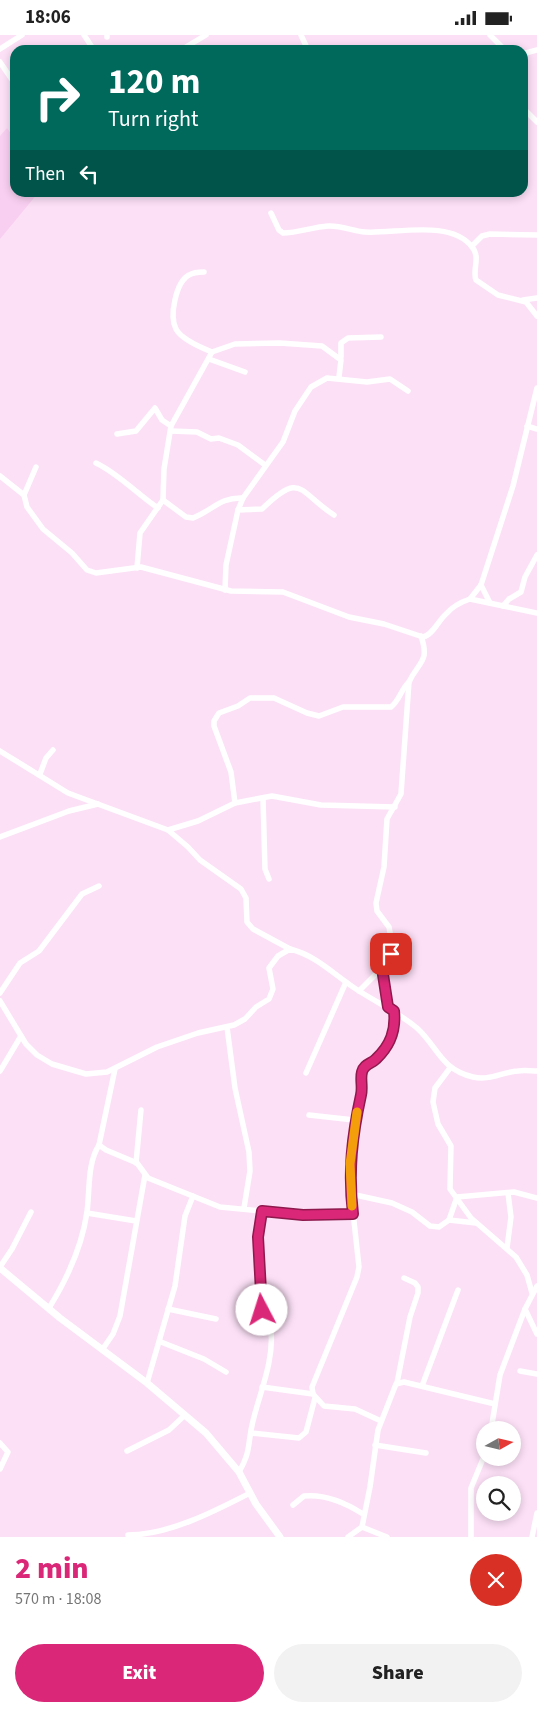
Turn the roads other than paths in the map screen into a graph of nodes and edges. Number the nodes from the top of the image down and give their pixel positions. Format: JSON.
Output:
{"nodes":[{"id":1,"x":22,"y":35,"type":"edge"},
{"id":2,"x":206,"y":35,"type":"edge"},
{"id":3,"x":490,"y":35,"type":"edge"},
{"id":4,"x":189,"y":45,"type":"edge"},
{"id":5,"x":499,"y":45,"type":"edge"},
{"id":6,"x":0,"y":49,"type":"edge"},
{"id":7,"x":0,"y":62,"type":"edge"},
{"id":8,"x":10,"y":77,"type":"edge"},
{"id":9,"x":528,"y":113,"type":"edge"},
{"id":10,"x":537,"y":122,"type":"edge"},
{"id":11,"x":271,"y":213,"type":"dead end"},
{"id":12,"x":537,"y":235,"type":"edge"},
{"id":13,"x":472,"y":246,"type":"junction"},
{"id":14,"x":204,"y":272,"type":"dead end"},
{"id":15,"x":537,"y":298,"type":"edge"},
{"id":16,"x":523,"y":300,"type":"junction"},
{"id":17,"x":537,"y":316,"type":"edge"},
{"id":18,"x":381,"y":337,"type":"dead end"},
{"id":19,"x":212,"y":352,"type":"junction"},
{"id":20,"x":209,"y":359,"type":"junction"},
{"id":21,"x":341,"y":359,"type":"junction"},
{"id":22,"x":245,"y":372,"type":"dead end"},
{"id":23,"x":339,"y":377,"type":"junction"},
{"id":24,"x":537,"y":388,"type":"edge"},
{"id":25,"x":408,"y":391,"type":"dead end"},
{"id":26,"x":527,"y":426,"type":"junction"},
{"id":27,"x":171,"y":428,"type":"junction"},
{"id":28,"x":537,"y":429,"type":"edge"},
{"id":29,"x":118,"y":434,"type":"dead end"},
{"id":30,"x":96,"y":463,"type":"dead end"},
{"id":31,"x":265,"y":465,"type":"junction"},
{"id":32,"x":36,"y":467,"type":"dead end"},
{"id":33,"x":0,"y":476,"type":"edge"},
{"id":34,"x":24,"y":495,"type":"junction"},
{"id":35,"x":243,"y":498,"type":"junction"},
{"id":36,"x":163,"y":500,"type":"junction"},
{"id":37,"x":158,"y":507,"type":"junction"},
{"id":38,"x":238,"y":510,"type":"junction"},
{"id":39,"x":334,"y":515,"type":"dead end"},
{"id":40,"x":537,"y":555,"type":"edge"},
{"id":41,"x":137,"y":568,"type":"junction"},
{"id":42,"x":481,"y":585,"type":"junction"},
{"id":43,"x":225,"y":590,"type":"junction"},
{"id":44,"x":470,"y":599,"type":"junction"},
{"id":45,"x":490,"y":603,"type":"junction"},
{"id":46,"x":504,"y":606,"type":"junction"},
{"id":47,"x":537,"y":613,"type":"edge"},
{"id":48,"x":421,"y":636,"type":"junction"},
{"id":49,"x":409,"y":682,"type":"junction"},
{"id":50,"x":52,"y":750,"type":"dead end"},
{"id":51,"x":0,"y":751,"type":"edge"},
{"id":52,"x":40,"y":774,"type":"junction"},
{"id":53,"x":263,"y":798,"type":"junction"},
{"id":54,"x":100,"y":803,"type":"junction"},
{"id":55,"x":235,"y":803,"type":"junction"},
{"id":56,"x":395,"y":807,"type":"junction"},
{"id":57,"x":168,"y":830,"type":"junction"},
{"id":58,"x":0,"y":837,"type":"edge"},
{"id":59,"x":269,"y":879,"type":"dead end"},
{"id":60,"x":99,"y":885,"type":"dead end"},
{"id":61,"x":290,"y":949,"type":"junction"},
{"id":62,"x":382,"y":968,"type":"junction"},
{"id":63,"x":346,"y":982,"type":"junction"},
{"id":64,"x":359,"y":991,"type":"junction"},
{"id":65,"x":0,"y":993,"type":"edge"},
{"id":66,"x":0,"y":1001,"type":"edge"},
{"id":67,"x":391,"y":1009,"type":"junction"},
{"id":68,"x":227,"y":1027,"type":"junction"},
{"id":69,"x":21,"y":1036,"type":"junction"},
{"id":70,"x":450,"y":1068,"type":"junction"},
{"id":71,"x":114,"y":1069,"type":"junction"},
{"id":72,"x":0,"y":1071,"type":"edge"},
{"id":73,"x":537,"y":1071,"type":"edge"},
{"id":74,"x":306,"y":1073,"type":"dead end"},
{"id":75,"x":141,"y":1111,"type":"dead end"},
{"id":76,"x":310,"y":1115,"type":"dead end"},
{"id":77,"x":354,"y":1120,"type":"junction"},
{"id":78,"x":99,"y":1145,"type":"junction"},
{"id":79,"x":136,"y":1163,"type":"junction"},
{"id":80,"x":144,"y":1175,"type":"junction"},
{"id":81,"x":508,"y":1193,"type":"junction"},
{"id":82,"x":351,"y":1194,"type":"junction"},
{"id":83,"x":193,"y":1196,"type":"junction"},
{"id":84,"x":457,"y":1197,"type":"junction"},
{"id":85,"x":537,"y":1198,"type":"edge"},
{"id":86,"x":244,"y":1209,"type":"junction"},
{"id":87,"x":262,"y":1211,"type":"junction"},
{"id":88,"x":31,"y":1212,"type":"dead end"},
{"id":89,"x":87,"y":1213,"type":"junction"},
{"id":90,"x":353,"y":1214,"type":"junction"},
{"id":91,"x":136,"y":1221,"type":"junction"},
{"id":92,"x":449,"y":1221,"type":"junction"},
{"id":93,"x":476,"y":1223,"type":"junction"},
{"id":94,"x":507,"y":1248,"type":"junction"},
{"id":95,"x":0,"y":1268,"type":"edge"},
{"id":96,"x":404,"y":1279,"type":"dead end"},
{"id":97,"x":537,"y":1286,"type":"edge"},
{"id":98,"x":458,"y":1290,"type":"dead end"},
{"id":99,"x":532,"y":1293,"type":"junction"},
{"id":100,"x":48,"y":1308,"type":"junction"},
{"id":101,"x":168,"y":1309,"type":"junction"},
{"id":102,"x":525,"y":1309,"type":"junction"},
{"id":103,"x":216,"y":1319,"type":"dead end"},
{"id":104,"x":528,"y":1319,"type":"junction"},
{"id":105,"x":537,"y":1321,"type":"edge"},
{"id":106,"x":537,"y":1334,"type":"edge"},
{"id":107,"x":161,"y":1341,"type":"junction"},
{"id":108,"x":102,"y":1350,"type":"junction"},
{"id":109,"x":520,"y":1371,"type":"dead end"},
{"id":110,"x":226,"y":1372,"type":"dead end"},
{"id":111,"x":537,"y":1374,"type":"edge"},
{"id":112,"x":147,"y":1383,"type":"junction"},
{"id":113,"x":397,"y":1383,"type":"junction"},
{"id":114,"x":422,"y":1386,"type":"junction"},
{"id":115,"x":262,"y":1387,"type":"junction"},
{"id":116,"x":314,"y":1396,"type":"junction"},
{"id":117,"x":495,"y":1403,"type":"junction"},
{"id":118,"x":185,"y":1415,"type":"junction"},
{"id":119,"x":381,"y":1421,"type":"junction"},
{"id":120,"x":492,"y":1421,"type":"edge"},
{"id":121,"x":251,"y":1433,"type":"junction"},
{"id":122,"x":0,"y":1443,"type":"edge"},
{"id":123,"x":375,"y":1445,"type":"junction"},
{"id":124,"x":127,"y":1451,"type":"dead end"},
{"id":125,"x":426,"y":1453,"type":"dead end"},
{"id":126,"x":480,"y":1466,"type":"edge"},
{"id":127,"x":0,"y":1469,"type":"edge"},
{"id":128,"x":239,"y":1472,"type":"junction"},
{"id":129,"x":250,"y":1493,"type":"junction"},
{"id":130,"x":294,"y":1505,"type":"dead end"},
{"id":131,"x":537,"y":1513,"type":"edge"},
{"id":132,"x":363,"y":1514,"type":"junction"},
{"id":133,"x":362,"y":1527,"type":"junction"},
{"id":134,"x":128,"y":1535,"type":"dead end"},
{"id":135,"x":280,"y":1537,"type":"edge"},
{"id":136,"x":348,"y":1537,"type":"edge"},
{"id":137,"x":387,"y":1537,"type":"edge"},
{"id":138,"x":471,"y":1537,"type":"edge"},
{"id":139,"x":532,"y":1537,"type":"edge"}],
"edges":[{"from":1,"to":6,"type":"street"},
{"from":2,"to":4,"type":"street"},
{"from":3,"to":5,"type":"street"},
{"from":7,"to":8,"type":"street"},
{"from":9,"to":10,"type":"street"},
{"from":11,"to":13,"type":"street"},
{"from":12,"to":13,"type":"street"},
{"from":13,"to":16,"type":"street"},
{"from":14,"to":19,"type":"street"},
{"from":15,"to":16,"type":"street"},
{"from":16,"to":17,"type":"street"},
{"from":18,"to":21,"type":"street"},
{"from":19,"to":20,"type":"street"},
{"from":19,"to":21,"type":"street"},
{"from":20,"to":22,"type":"street"},
{"from":20,"to":27,"type":"street"},
{"from":21,"to":23,"type":"street"},
{"from":23,"to":25,"type":"street"},
{"from":23,"to":31,"type":"street"},
{"from":24,"to":26,"type":"street"},
{"from":26,"to":28,"type":"street"},
{"from":26,"to":42,"type":"street"},
{"from":27,"to":29,"type":"street"},
{"from":27,"to":31,"type":"street"},
{"from":27,"to":36,"type":"street"},
{"from":30,"to":37,"type":"street"},
{"from":31,"to":35,"type":"street"},
{"from":32,"to":34,"type":"street"},
{"from":33,"to":34,"type":"street"},
{"from":34,"to":41,"type":"street"},
{"from":35,"to":36,"type":"street"},
{"from":35,"to":38,"type":"street"},
{"from":36,"to":37,"type":"street"},
{"from":37,"to":41,"type":"street"},
{"from":38,"to":39,"type":"street"},
{"from":38,"to":43,"type":"street"},
{"from":40,"to":46,"type":"street"},
{"from":41,"to":43,"type":"street"},
{"from":42,"to":44,"type":"street"},
{"from":42,"to":45,"type":"street"},
{"from":43,"to":48,"type":"street"},
{"from":44,"to":45,"type":"street"},
{"from":44,"to":48,"type":"street"},
{"from":45,"to":46,"type":"street"},
{"from":46,"to":47,"type":"street"},
{"from":48,"to":49,"type":"street"},
{"from":49,"to":55,"type":"street"},
{"from":49,"to":56,"type":"street"},
{"from":50,"to":52,"type":"street"},
{"from":51,"to":52,"type":"street"},
{"from":52,"to":54,"type":"street"},
{"from":53,"to":55,"type":"street"},
{"from":53,"to":56,"type":"street"},
{"from":53,"to":59,"type":"street"},
{"from":54,"to":57,"type":"street"},
{"from":54,"to":58,"type":"street"},
{"from":55,"to":57,"type":"street"},
{"from":56,"to":62,"type":"street"},
{"from":57,"to":61,"type":"street"},
{"from":60,"to":65,"type":"street"},
{"from":61,"to":63,"type":"street"},
{"from":61,"to":68,"type":"street"},
{"from":62,"to":64,"type":"street"},
{"from":62,"to":67,"type":"street"},
{"from":63,"to":64,"type":"street"},
{"from":63,"to":74,"type":"street"},
{"from":64,"to":67,"type":"street"},
{"from":66,"to":69,"type":"street"},
{"from":67,"to":70,"type":"street"},
{"from":67,"to":77,"type":"street"},
{"from":68,"to":71,"type":"street"},
{"from":68,"to":86,"type":"street"},
{"from":69,"to":71,"type":"street"},
{"from":69,"to":72,"type":"street"},
{"from":70,"to":73,"type":"street"},
{"from":70,"to":84,"type":"street"},
{"from":71,"to":78,"type":"street"},
{"from":75,"to":79,"type":"street"},
{"from":76,"to":77,"type":"street"},
{"from":77,"to":82,"type":"street"},
{"from":78,"to":79,"type":"street"},
{"from":78,"to":89,"type":"street"},
{"from":79,"to":80,"type":"street"},
{"from":80,"to":83,"type":"street"},
{"from":80,"to":91,"type":"street"},
{"from":81,"to":84,"type":"street"},
{"from":81,"to":85,"type":"street"},
{"from":81,"to":94,"type":"street"},
{"from":82,"to":90,"type":"street"},
{"from":82,"to":92,"type":"street"},
{"from":83,"to":86,"type":"street"},
{"from":83,"to":101,"type":"street"},
{"from":84,"to":92,"type":"street"},
{"from":84,"to":93,"type":"street"},
{"from":86,"to":87,"type":"street"},
{"from":87,"to":90,"type":"street"},
{"from":87,"to":115,"type":"street"},
{"from":88,"to":95,"type":"street"},
{"from":89,"to":91,"type":"street"},
{"from":89,"to":100,"type":"street"},
{"from":90,"to":116,"type":"street"},
{"from":91,"to":108,"type":"street"},
{"from":92,"to":93,"type":"street"},
{"from":93,"to":94,"type":"street"},
{"from":94,"to":99,"type":"street"},
{"from":95,"to":100,"type":"street"},
{"from":96,"to":113,"type":"street"},
{"from":97,"to":99,"type":"street"},
{"from":98,"to":114,"type":"street"},
{"from":99,"to":102,"type":"street"},
{"from":100,"to":108,"type":"street"},
{"from":101,"to":103,"type":"street"},
{"from":101,"to":107,"type":"street"},
{"from":102,"to":104,"type":"street"},
{"from":102,"to":117,"type":"street"},
{"from":104,"to":105,"type":"street"},
{"from":104,"to":106,"type":"street"},
{"from":107,"to":110,"type":"street"},
{"from":107,"to":112,"type":"street"},
{"from":108,"to":112,"type":"street"},
{"from":109,"to":111,"type":"street"},
{"from":112,"to":118,"type":"street"},
{"from":113,"to":114,"type":"street"},
{"from":113,"to":119,"type":"street"},
{"from":114,"to":117,"type":"street"},
{"from":115,"to":116,"type":"street"},
{"from":115,"to":121,"type":"street"},
{"from":116,"to":119,"type":"street"},
{"from":116,"to":121,"type":"street"},
{"from":117,"to":120,"type":"street"},
{"from":118,"to":124,"type":"street"},
{"from":118,"to":128,"type":"street"},
{"from":119,"to":123,"type":"street"},
{"from":121,"to":128,"type":"street"},
{"from":122,"to":127,"type":"street"},
{"from":123,"to":125,"type":"street"},
{"from":123,"to":132,"type":"street"},
{"from":126,"to":138,"type":"street"},
{"from":128,"to":129,"type":"street"},
{"from":129,"to":134,"type":"street"},
{"from":129,"to":135,"type":"street"},
{"from":130,"to":132,"type":"street"},
{"from":131,"to":139,"type":"street"},
{"from":132,"to":133,"type":"street"},
{"from":133,"to":136,"type":"street"},
{"from":133,"to":137,"type":"street"}]}
